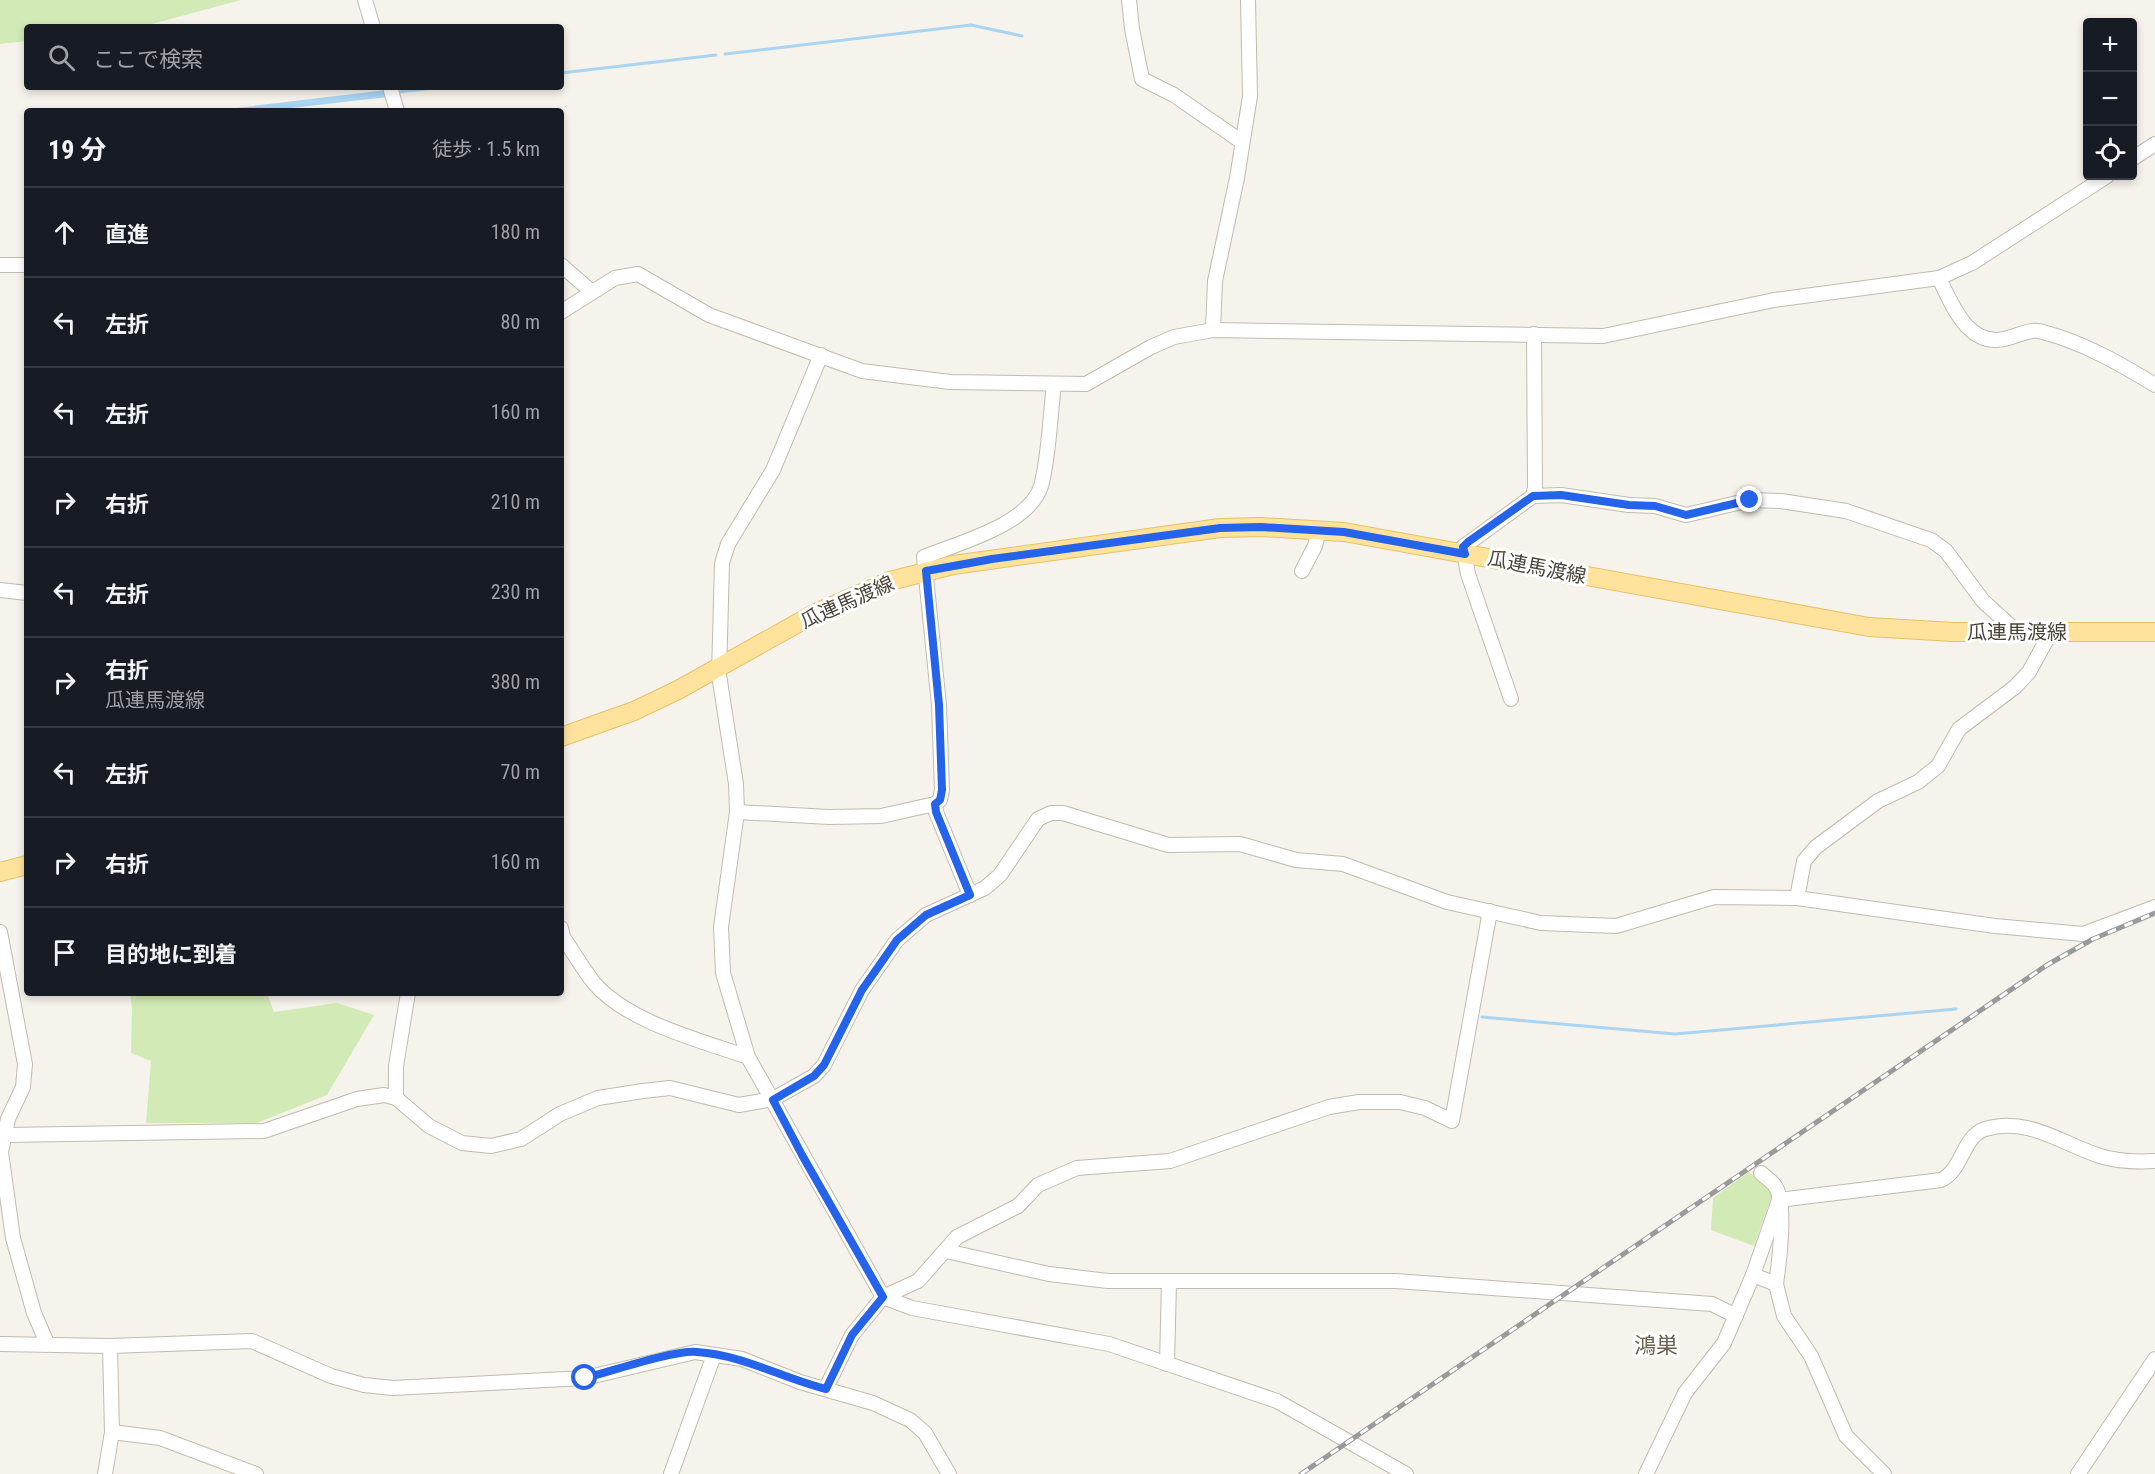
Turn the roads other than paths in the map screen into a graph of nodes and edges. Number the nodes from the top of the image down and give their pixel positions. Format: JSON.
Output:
{"nodes":[{"id":1,"x":365,"y":0,"type":"edge"},
{"id":2,"x":1129,"y":0,"type":"edge"},
{"id":3,"x":1248,"y":0,"type":"edge"},
{"id":4,"x":372,"y":24,"type":"edge"},
{"id":5,"x":391,"y":90,"type":"edge"},
{"id":6,"x":397,"y":108,"type":"edge"},
{"id":7,"x":1242,"y":142,"type":"junction"},
{"id":8,"x":2155,"y":144,"type":"edge"},
{"id":9,"x":2137,"y":156,"type":"edge"},
{"id":10,"x":2101,"y":180,"type":"edge"},
{"id":11,"x":0,"y":265,"type":"edge"},
{"id":12,"x":24,"y":265,"type":"edge"},
{"id":13,"x":564,"y":268,"type":"edge"},
{"id":14,"x":1939,"y":278,"type":"junction"},
{"id":15,"x":592,"y":292,"type":"junction"},
{"id":16,"x":564,"y":310,"type":"edge"},
{"id":17,"x":1213,"y":330,"type":"junction"},
{"id":18,"x":1534,"y":334,"type":"junction"},
{"id":19,"x":820,"y":355,"type":"junction"},
{"id":20,"x":1054,"y":385,"type":"junction"},
{"id":21,"x":2155,"y":385,"type":"edge"},
{"id":22,"x":1533,"y":496,"type":"junction"},
{"id":23,"x":1319,"y":530,"type":"junction"},
{"id":24,"x":1465,"y":554,"type":"junction"},
{"id":25,"x":926,"y":571,"type":"junction"},
{"id":26,"x":1302,"y":571,"type":"dead end"},
{"id":27,"x":0,"y":590,"type":"edge"},
{"id":28,"x":24,"y":593,"type":"edge"},
{"id":29,"x":2017,"y":632,"type":"junction"},
{"id":30,"x":2050,"y":632,"type":"junction"},
{"id":31,"x":2155,"y":632,"type":"edge"},
{"id":32,"x":720,"y":666,"type":"junction"},
{"id":33,"x":1511,"y":699,"type":"dead end"},
{"id":34,"x":564,"y":736,"type":"edge"},
{"id":35,"x":935,"y":804,"type":"junction"},
{"id":36,"x":737,"y":812,"type":"junction"},
{"id":37,"x":24,"y":867,"type":"edge"},
{"id":38,"x":0,"y":872,"type":"edge"},
{"id":39,"x":970,"y":895,"type":"junction"},
{"id":40,"x":1797,"y":898,"type":"junction"},
{"id":41,"x":2155,"y":907,"type":"edge"},
{"id":42,"x":1490,"y":910,"type":"junction"},
{"id":43,"x":0,"y":932,"type":"edge"},
{"id":44,"x":564,"y":938,"type":"edge"},
{"id":45,"x":408,"y":996,"type":"edge"},
{"id":46,"x":748,"y":1057,"type":"junction"},
{"id":47,"x":396,"y":1098,"type":"junction"},
{"id":48,"x":773,"y":1100,"type":"junction"},
{"id":49,"x":6,"y":1136,"type":"junction"},
{"id":50,"x":2155,"y":1161,"type":"edge"},
{"id":51,"x":1761,"y":1173,"type":"dead end"},
{"id":52,"x":1779,"y":1200,"type":"junction"},
{"id":53,"x":946,"y":1251,"type":"junction"},
{"id":54,"x":1753,"y":1275,"type":"junction"},
{"id":55,"x":1169,"y":1282,"type":"junction"},
{"id":56,"x":1776,"y":1284,"type":"junction"},
{"id":57,"x":883,"y":1297,"type":"junction"},
{"id":58,"x":1736,"y":1316,"type":"junction"},
{"id":59,"x":47,"y":1343,"type":"junction"},
{"id":60,"x":0,"y":1344,"type":"edge"},
{"id":61,"x":110,"y":1346,"type":"junction"},
{"id":62,"x":714,"y":1354,"type":"junction"},
{"id":63,"x":2155,"y":1359,"type":"edge"},
{"id":64,"x":1167,"y":1364,"type":"junction"},
{"id":65,"x":826,"y":1389,"type":"junction"},
{"id":66,"x":112,"y":1432,"type":"junction"},
{"id":67,"x":105,"y":1474,"type":"edge"},
{"id":68,"x":256,"y":1474,"type":"edge"},
{"id":69,"x":671,"y":1474,"type":"edge"},
{"id":70,"x":949,"y":1474,"type":"edge"},
{"id":71,"x":1406,"y":1474,"type":"edge"},
{"id":72,"x":1646,"y":1474,"type":"edge"},
{"id":73,"x":1884,"y":1474,"type":"edge"},
{"id":74,"x":2078,"y":1474,"type":"edge"}],
"edges":[{"from":1,"to":4,"type":"street"},
{"from":2,"to":7,"type":"street"},
{"from":3,"to":7,"type":"street"},
{"from":5,"to":6,"type":"street"},
{"from":7,"to":17,"type":"street"},
{"from":8,"to":9,"type":"street"},
{"from":10,"to":14,"type":"street"},
{"from":11,"to":12,"type":"street"},
{"from":13,"to":15,"type":"street"},
{"from":14,"to":18,"type":"street"},
{"from":14,"to":21,"type":"street"},
{"from":15,"to":16,"type":"street"},
{"from":15,"to":19,"type":"street"},
{"from":17,"to":18,"type":"street"},
{"from":17,"to":20,"type":"street"},
{"from":18,"to":22,"type":"street"},
{"from":19,"to":20,"type":"street"},
{"from":19,"to":32,"type":"street"},
{"from":20,"to":25,"type":"street"},
{"from":22,"to":24,"type":"street"},
{"from":22,"to":29,"type":"street"},
{"from":23,"to":24,"type":"main road","name":"瓜連馬渡線"},
{"from":23,"to":25,"type":"main road","name":"瓜連馬渡線"},
{"from":23,"to":26,"type":"street"},
{"from":24,"to":29,"type":"main road","name":"瓜連馬渡線"},
{"from":24,"to":33,"type":"street"},
{"from":25,"to":32,"type":"main road","name":"瓜連馬渡線"},
{"from":25,"to":35,"type":"street"},
{"from":27,"to":28,"type":"street"},
{"from":29,"to":30,"type":"main road","name":"瓜連馬渡線"},
{"from":30,"to":31,"type":"main road","name":"瓜連馬渡線"},
{"from":30,"to":40,"type":"street"},
{"from":32,"to":34,"type":"main road","name":"瓜連馬渡線"},
{"from":32,"to":36,"type":"street"},
{"from":35,"to":36,"type":"street"},
{"from":35,"to":39,"type":"street"},
{"from":36,"to":46,"type":"street"},
{"from":37,"to":38,"type":"main road"},
{"from":39,"to":42,"type":"street"},
{"from":39,"to":48,"type":"street"},
{"from":40,"to":41,"type":"street"},
{"from":40,"to":42,"type":"street"},
{"from":42,"to":53,"type":"street"},
{"from":43,"to":49,"type":"street"},
{"from":44,"to":46,"type":"street"},
{"from":45,"to":47,"type":"street"},
{"from":46,"to":48,"type":"street"},
{"from":47,"to":48,"type":"street"},
{"from":47,"to":49,"type":"street"},
{"from":48,"to":57,"type":"street"},
{"from":49,"to":59,"type":"street"},
{"from":50,"to":52,"type":"street"},
{"from":51,"to":52,"type":"street"},
{"from":52,"to":54,"type":"street"},
{"from":52,"to":56,"type":"street"},
{"from":53,"to":55,"type":"street"},
{"from":53,"to":57,"type":"street"},
{"from":54,"to":56,"type":"street"},
{"from":54,"to":58,"type":"street"},
{"from":55,"to":58,"type":"street"},
{"from":55,"to":64,"type":"street"},
{"from":56,"to":73,"type":"street"},
{"from":57,"to":64,"type":"street"},
{"from":57,"to":65,"type":"street"},
{"from":58,"to":72,"type":"street"},
{"from":59,"to":60,"type":"street"},
{"from":59,"to":61,"type":"street"},
{"from":61,"to":62,"type":"street"},
{"from":61,"to":66,"type":"street"},
{"from":62,"to":65,"type":"street"},
{"from":62,"to":69,"type":"street"},
{"from":63,"to":74,"type":"street"},
{"from":64,"to":71,"type":"street"},
{"from":65,"to":70,"type":"street"},
{"from":66,"to":67,"type":"street"},
{"from":66,"to":68,"type":"street"}]}
